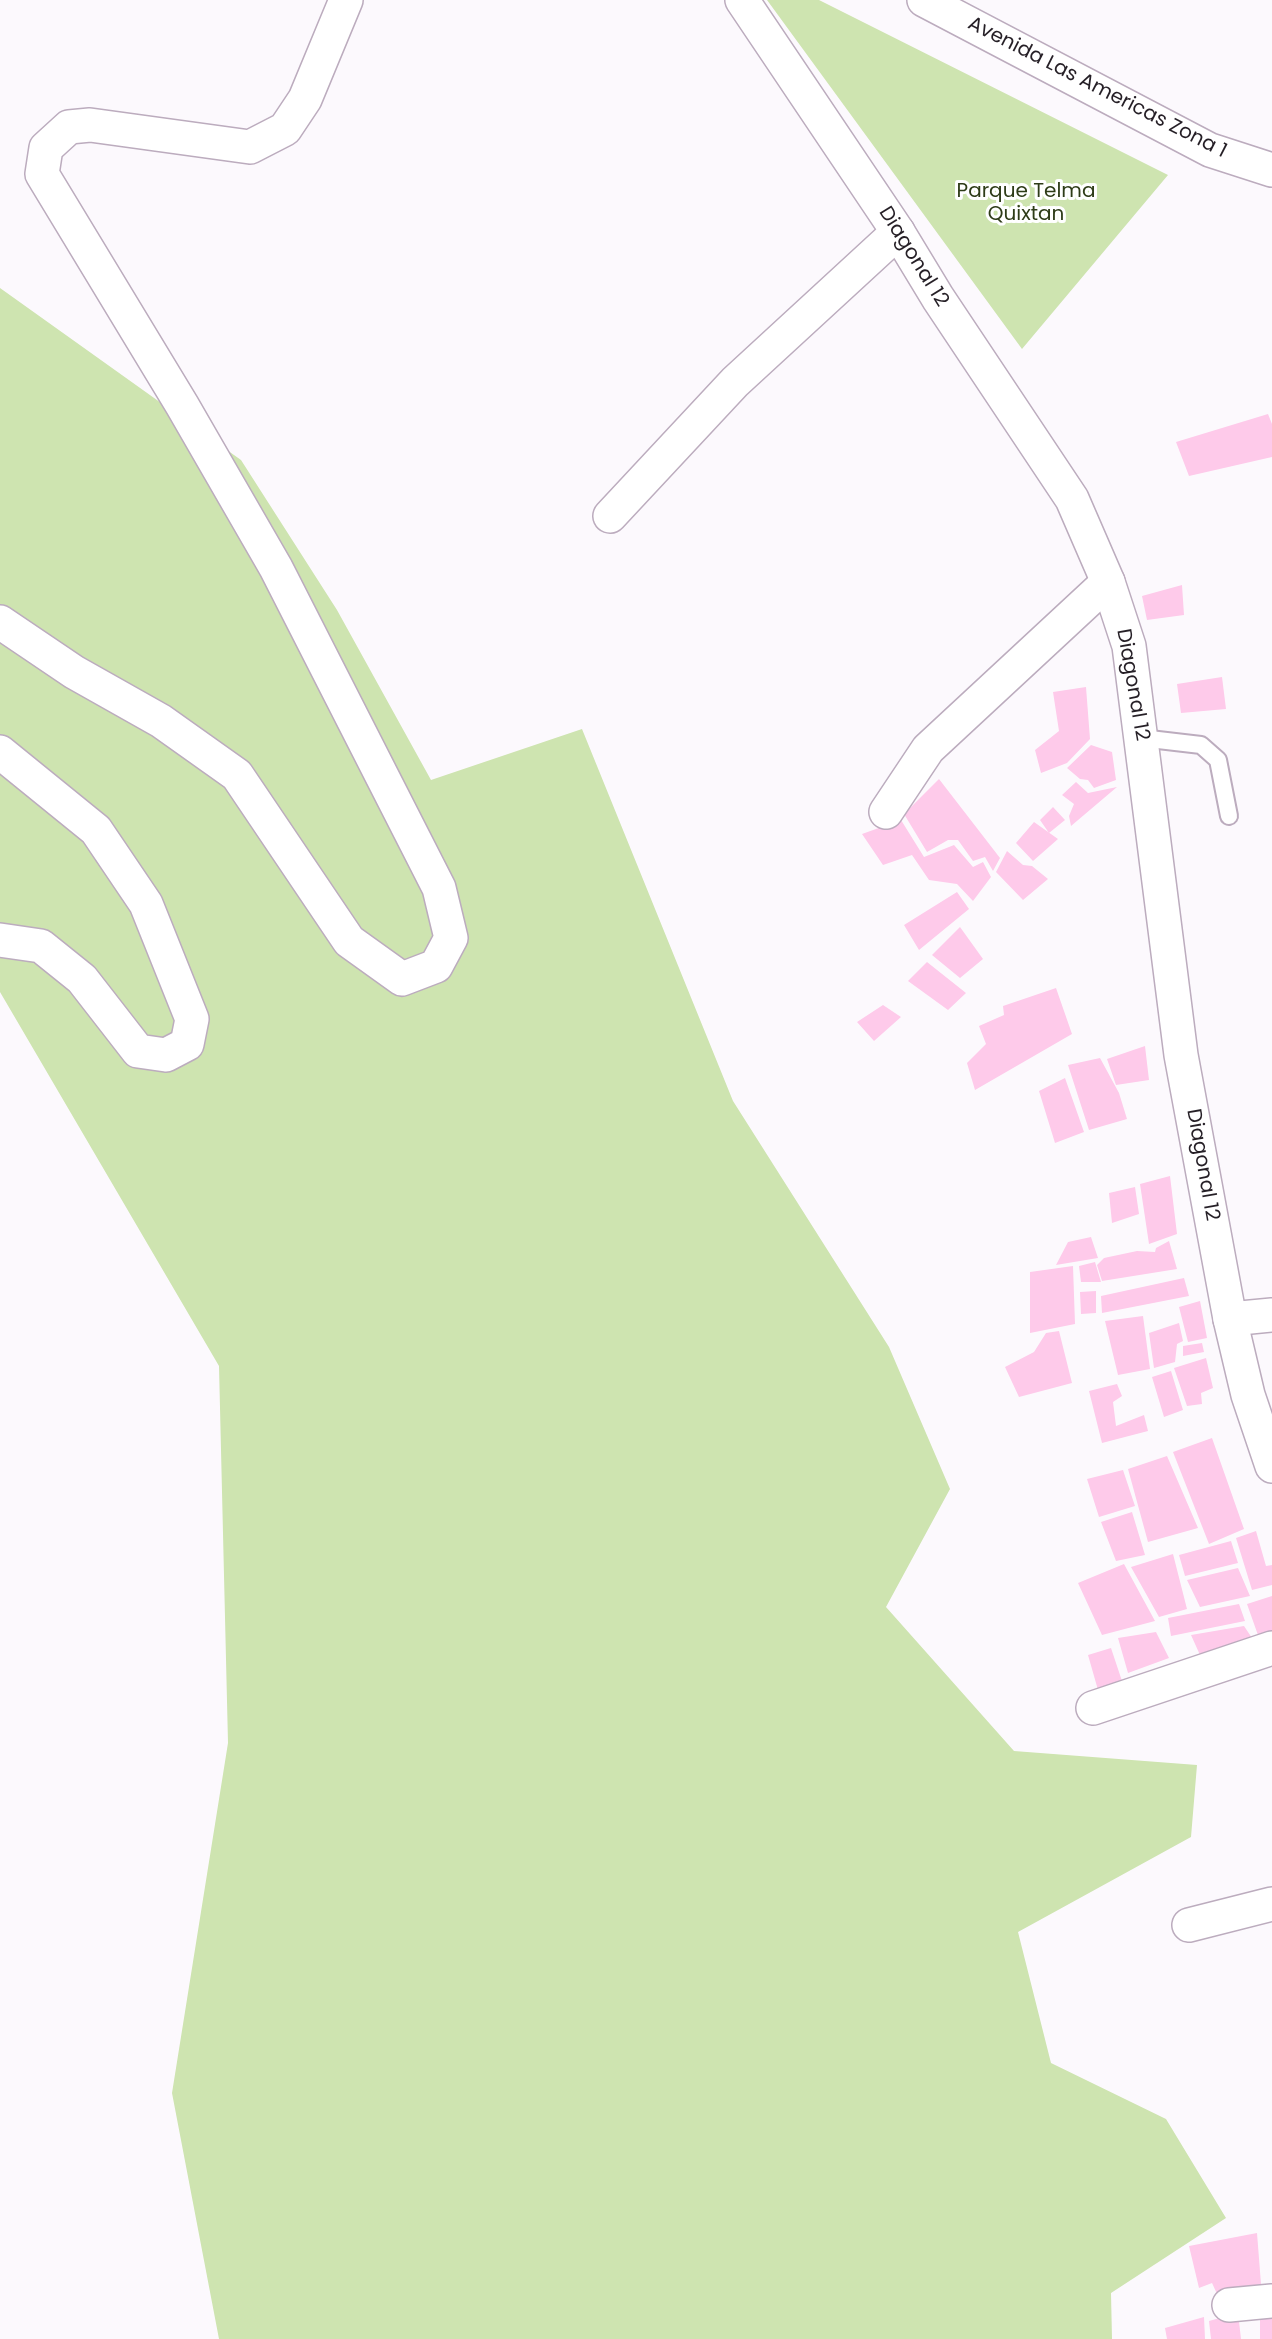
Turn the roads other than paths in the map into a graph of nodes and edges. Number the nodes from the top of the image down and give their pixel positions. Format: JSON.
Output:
{"nodes":[{"id":1,"x":346,"y":0,"type":"edge"},
{"id":2,"x":742,"y":0,"type":"edge"},
{"id":3,"x":924,"y":0,"type":"edge"},
{"id":4,"x":1272,"y":170,"type":"edge"},
{"id":5,"x":898,"y":231,"type":"junction"},
{"id":6,"x":610,"y":516,"type":"dead end"},
{"id":7,"x":1108,"y":582,"type":"junction"},
{"id":8,"x":0,"y":622,"type":"edge"},
{"id":9,"x":1141,"y":738,"type":"junction"},
{"id":10,"x":0,"y":752,"type":"edge"},
{"id":11,"x":886,"y":812,"type":"dead end"},
{"id":12,"x":1229,"y":816,"type":"dead end"},
{"id":13,"x":0,"y":940,"type":"edge"},
{"id":14,"x":1272,"y":1315,"type":"edge"},
{"id":15,"x":1230,"y":1319,"type":"junction"},
{"id":16,"x":1272,"y":1466,"type":"edge"},
{"id":17,"x":1272,"y":1648,"type":"edge"},
{"id":18,"x":1093,"y":1708,"type":"dead end"},
{"id":19,"x":1272,"y":1904,"type":"edge"},
{"id":20,"x":1188,"y":1925,"type":"dead end"},
{"id":21,"x":1272,"y":2301,"type":"edge"},
{"id":22,"x":1229,"y":2305,"type":"dead end"}],
"edges":[{"from":1,"to":8,"type":"street"},
{"from":2,"to":5,"type":"street","name":"Diagonal 12"},
{"from":3,"to":4,"type":"street","name":"Avenida Las Americas Zona 1"},
{"from":5,"to":6,"type":"street"},
{"from":5,"to":7,"type":"street","name":"Diagonal 12"},
{"from":7,"to":9,"type":"street","name":"Diagonal 12"},
{"from":7,"to":11,"type":"street"},
{"from":9,"to":12,"type":"lane"},
{"from":9,"to":15,"type":"street","name":"Diagonal 12"},
{"from":10,"to":13,"type":"street"},
{"from":14,"to":15,"type":"street"},
{"from":15,"to":16,"type":"street","name":"Diagonal 12"},
{"from":17,"to":18,"type":"street"},
{"from":19,"to":20,"type":"street"},
{"from":21,"to":22,"type":"street"}]}
